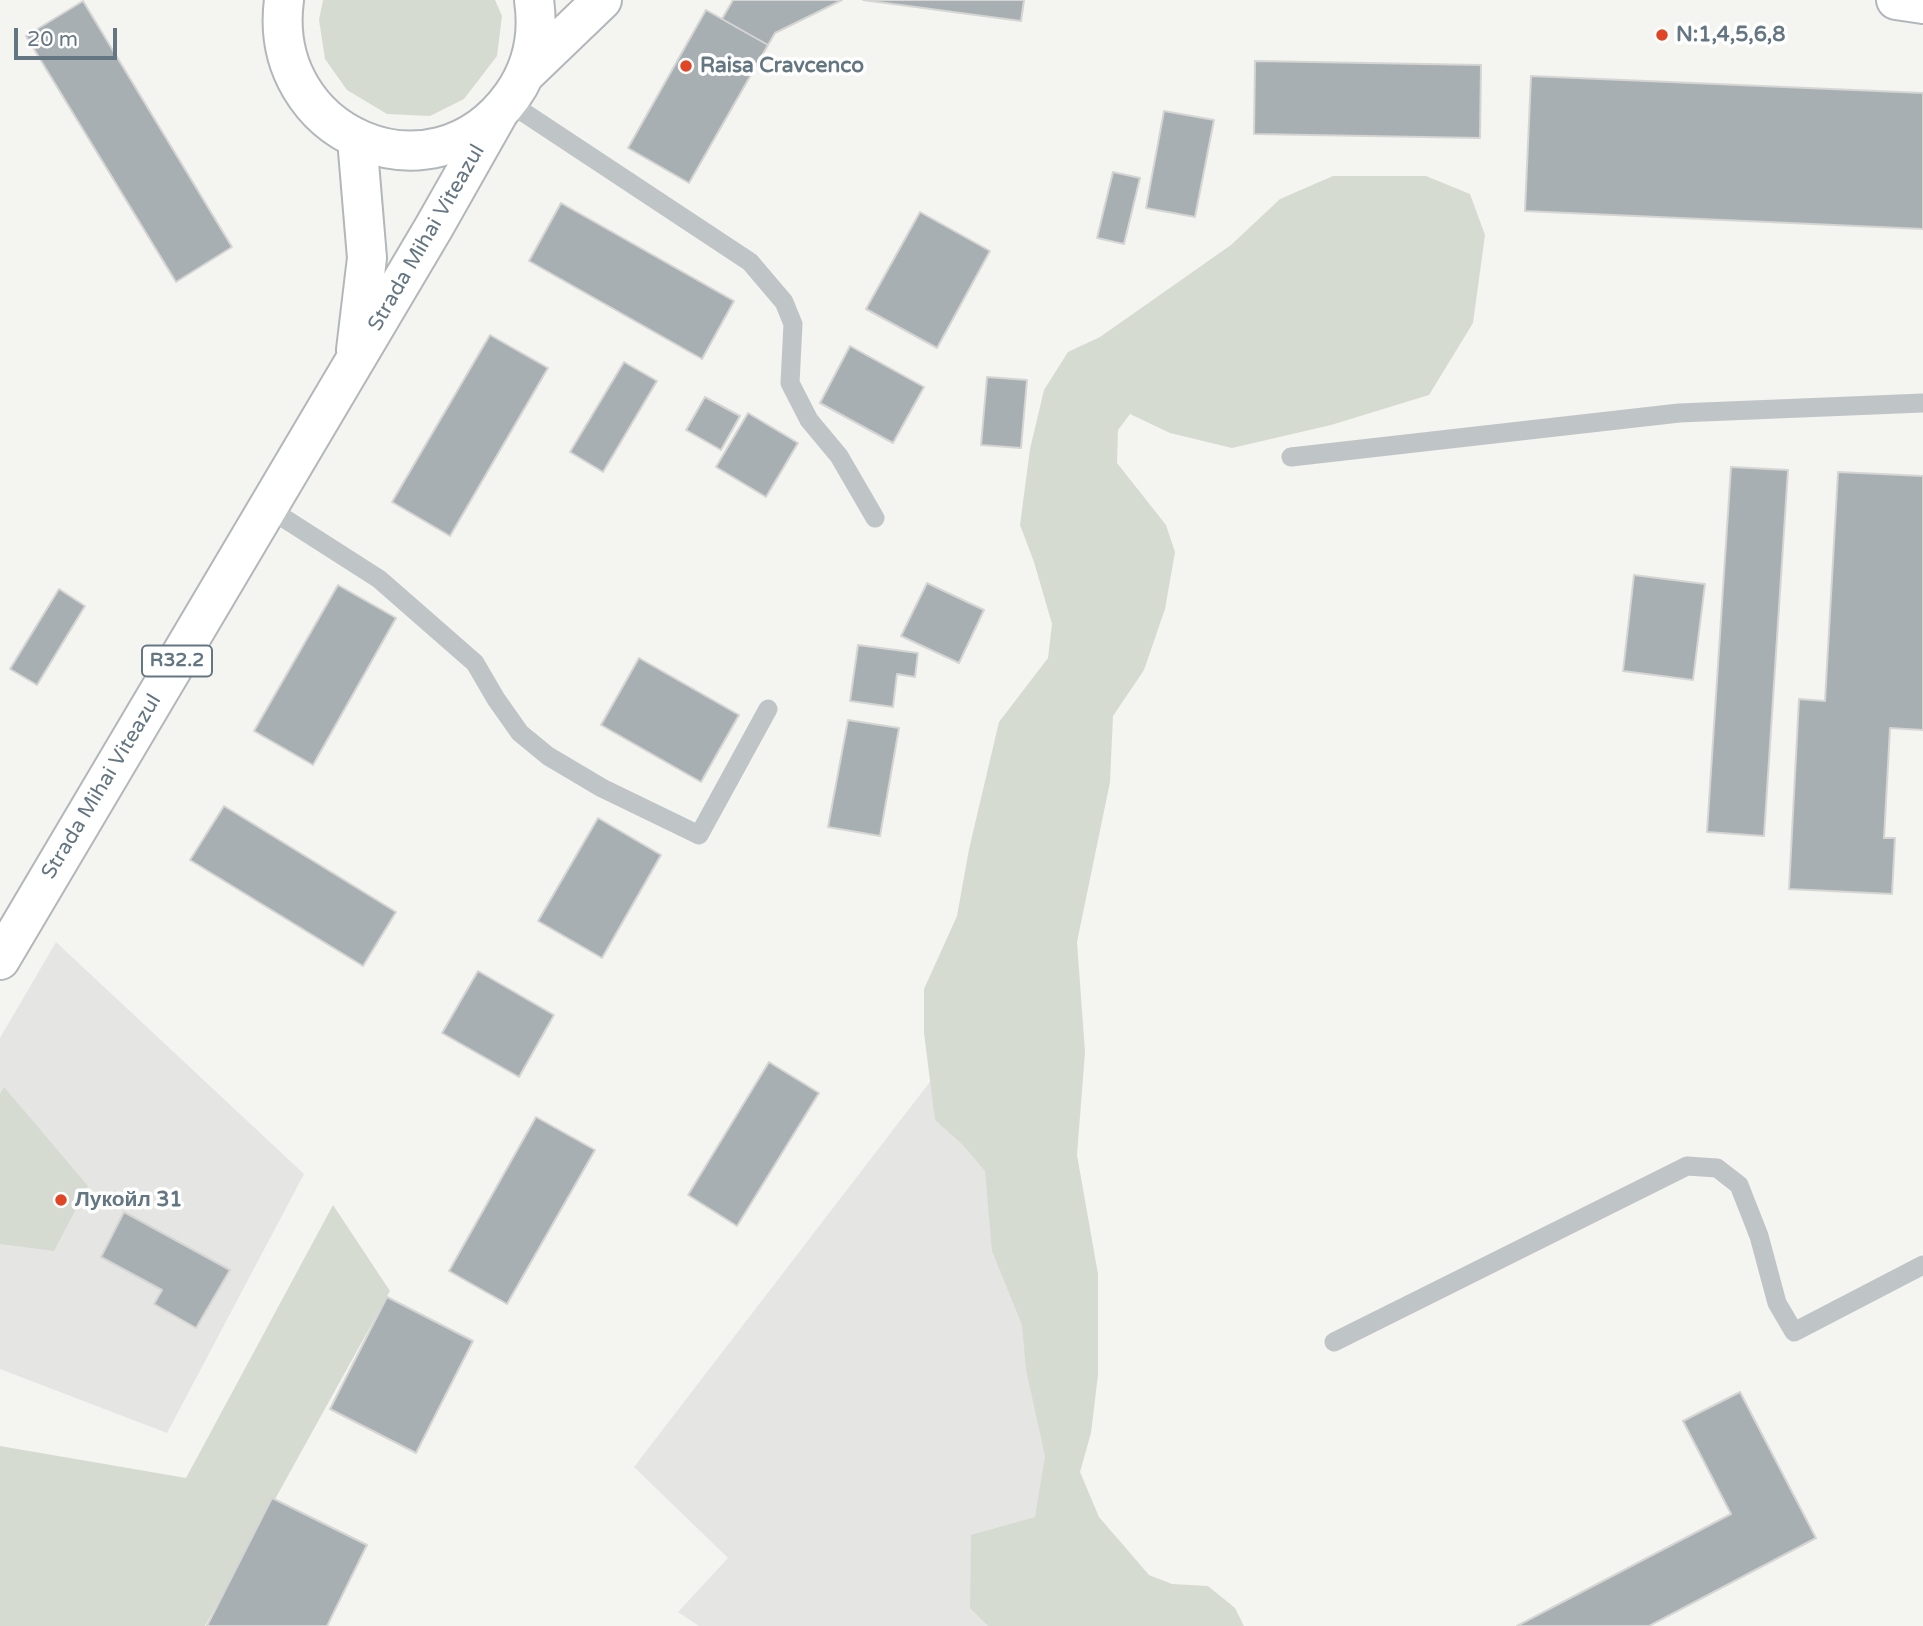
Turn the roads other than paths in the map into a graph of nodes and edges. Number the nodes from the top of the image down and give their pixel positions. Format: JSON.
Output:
{"nodes":[{"id":1,"x":534,"y":0,"type":"edge"},
{"id":2,"x":602,"y":0,"type":"edge"},
{"id":3,"x":1896,"y":0,"type":"edge"},
{"id":4,"x":1923,"y":4,"type":"edge"},
{"id":5,"x":276,"y":7,"type":"edge"},
{"id":6,"x":510,"y":96,"type":"junction"},
{"id":7,"x":357,"y":139,"type":"junction"},
{"id":8,"x":355,"y":362,"type":"junction"},
{"id":9,"x":1923,"y":403,"type":"edge"},
{"id":10,"x":1291,"y":457,"type":"dead end"},
{"id":11,"x":268,"y":508,"type":"junction"},
{"id":12,"x":875,"y":518,"type":"dead end"},
{"id":13,"x":768,"y":709,"type":"dead end"},
{"id":14,"x":0,"y":960,"type":"edge"},
{"id":15,"x":1923,"y":1265,"type":"edge"},
{"id":16,"x":1334,"y":1342,"type":"dead end"}],
"edges":[{"from":1,"to":6,"type":"main road"},
{"from":2,"to":6,"type":"main road"},
{"from":3,"to":4,"type":"main road"},
{"from":5,"to":7,"type":"main road"},
{"from":6,"to":7,"type":"main road"},
{"from":6,"to":8,"type":"main road","name":"Strada Mihai Viteazul","number":"R32.2"},
{"from":6,"to":12,"type":"lane"},
{"from":7,"to":8,"type":"main road","name":"Strada Mihai Viteazul","number":"R32.2"},
{"from":8,"to":11,"type":"main road","name":"Strada Mihai Viteazul","number":"R32.2"},
{"from":9,"to":10,"type":"lane"},
{"from":11,"to":13,"type":"lane"},
{"from":11,"to":14,"type":"main road","name":"Strada Mihai Viteazul","number":"R32.2"},
{"from":15,"to":16,"type":"lane"}]}
